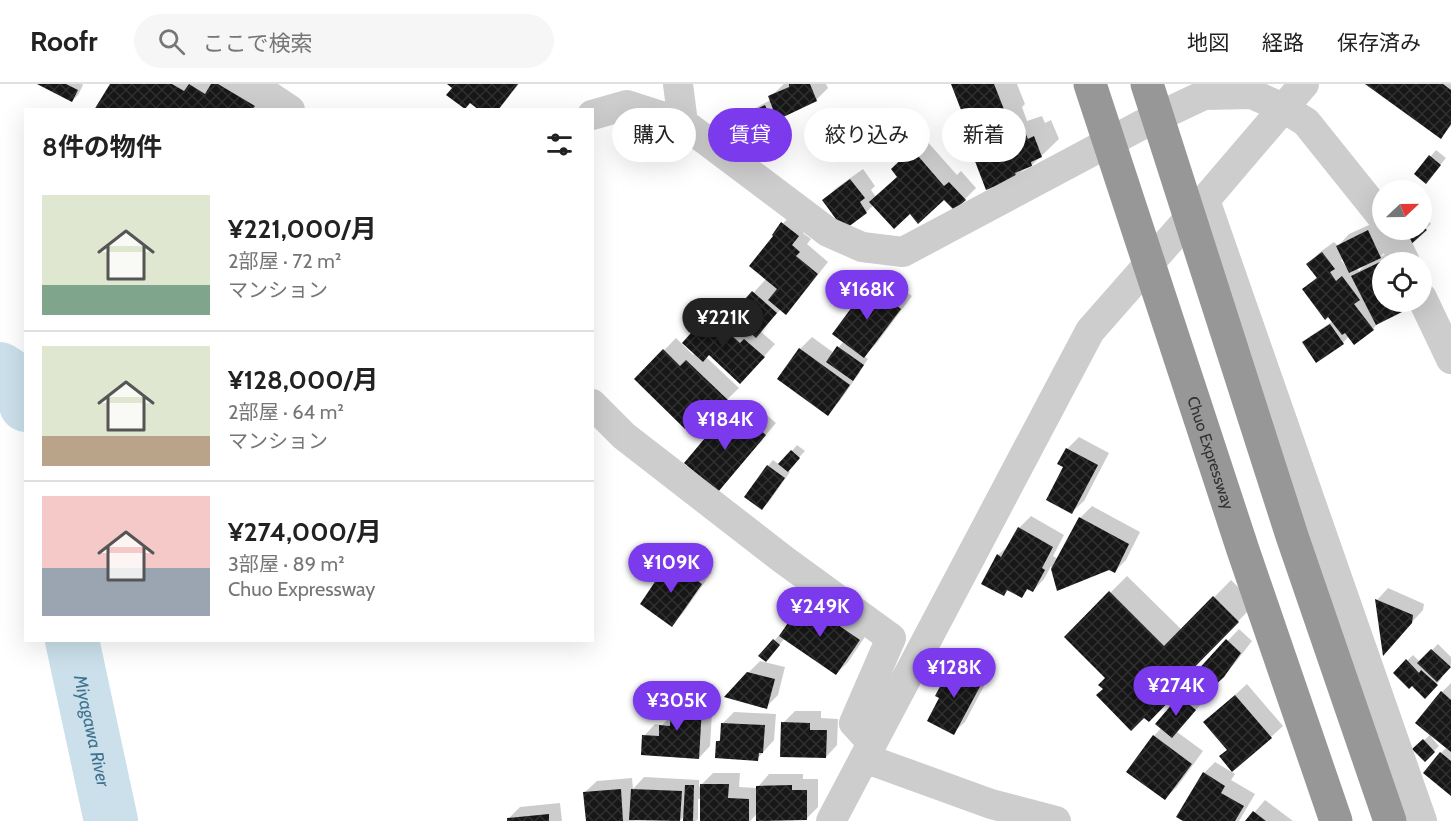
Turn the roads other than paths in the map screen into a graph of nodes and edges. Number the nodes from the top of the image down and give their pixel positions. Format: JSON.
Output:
{"nodes":[{"id":1,"x":251,"y":84,"type":"edge"},
{"id":2,"x":678,"y":84,"type":"edge"},
{"id":3,"x":1090,"y":84,"type":"edge"},
{"id":4,"x":1146,"y":84,"type":"edge"},
{"id":5,"x":1304,"y":84,"type":"edge"},
{"id":6,"x":287,"y":108,"type":"edge"},
{"id":7,"x":615,"y":108,"type":"edge"},
{"id":8,"x":636,"y":108,"type":"edge"},
{"id":9,"x":681,"y":108,"type":"edge"},
{"id":10,"x":1283,"y":108,"type":"junction"},
{"id":11,"x":612,"y":109,"type":"edge"},
{"id":12,"x":594,"y":113,"type":"edge"},
{"id":13,"x":696,"y":133,"type":"edge"},
{"id":14,"x":1206,"y":200,"type":"junction"},
{"id":15,"x":1372,"y":204,"type":"edge"},
{"id":16,"x":1429,"y":312,"type":"edge"},
{"id":17,"x":1451,"y":359,"type":"edge"},
{"id":18,"x":594,"y":406,"type":"edge"},
{"id":19,"x":868,"y":750,"type":"junction"},
{"id":20,"x":831,"y":821,"type":"edge"},
{"id":21,"x":1056,"y":821,"type":"edge"},
{"id":22,"x":1336,"y":821,"type":"edge"},
{"id":23,"x":1390,"y":821,"type":"edge"},
{"id":24,"x":1422,"y":821,"type":"edge"}],
"edges":[{"from":1,"to":6,"type":"street"},
{"from":2,"to":9,"type":"street"},
{"from":3,"to":22,"type":"highway","name":"Chuo Expressway","bridge":true},
{"from":4,"to":23,"type":"highway","bridge":true},
{"from":5,"to":10,"type":"street"},
{"from":7,"to":8,"type":"street"},
{"from":10,"to":13,"type":"street"},
{"from":10,"to":14,"type":"street"},
{"from":10,"to":15,"type":"street"},
{"from":11,"to":12,"type":"street"},
{"from":14,"to":19,"type":"street"},
{"from":14,"to":24,"type":"street"},
{"from":16,"to":17,"type":"street"},
{"from":18,"to":19,"type":"street"},
{"from":19,"to":20,"type":"street"},
{"from":19,"to":21,"type":"street"}]}
